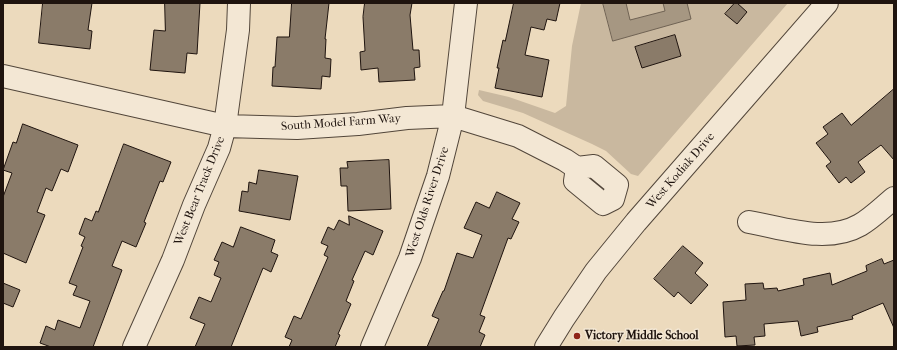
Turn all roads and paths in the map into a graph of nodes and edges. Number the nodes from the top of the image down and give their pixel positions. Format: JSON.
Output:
{"nodes":[{"id":1,"x":239,"y":3,"type":"edge"},
{"id":2,"x":466,"y":3,"type":"edge"},
{"id":3,"x":827,"y":3,"type":"edge"},
{"id":4,"x":3,"y":76,"type":"edge"},
{"id":5,"x":453,"y":116,"type":"junction"},
{"id":6,"x":225,"y":126,"type":"junction"},
{"id":7,"x":894,"y":198,"type":"edge"},
{"id":8,"x":636,"y":222,"type":"junction"},
{"id":9,"x":749,"y":222,"type":"dead end"},
{"id":10,"x":134,"y":347,"type":"edge"},
{"id":11,"x":372,"y":347,"type":"edge"},
{"id":12,"x":546,"y":347,"type":"edge"}],
"edges":[{"from":1,"to":6,"type":"street","name":"West Bear Track Drive"},
{"from":2,"to":5,"type":"street","name":"West Olds River Drive"},
{"from":3,"to":8,"type":"street","name":"West Kodiak Drive"},
{"from":4,"to":6,"type":"street","name":"South Model Farm Way"},
{"from":5,"to":6,"type":"street","name":"South Model Farm Way"},
{"from":5,"to":8,"type":"street","name":"South Model Farm Way"},
{"from":5,"to":11,"type":"street","name":"West Olds River Drive"},
{"from":6,"to":10,"type":"street","name":"West Bear Track Drive"},
{"from":7,"to":9,"type":"street"},
{"from":8,"to":12,"type":"street","name":"West Kodiak Drive"}]}
